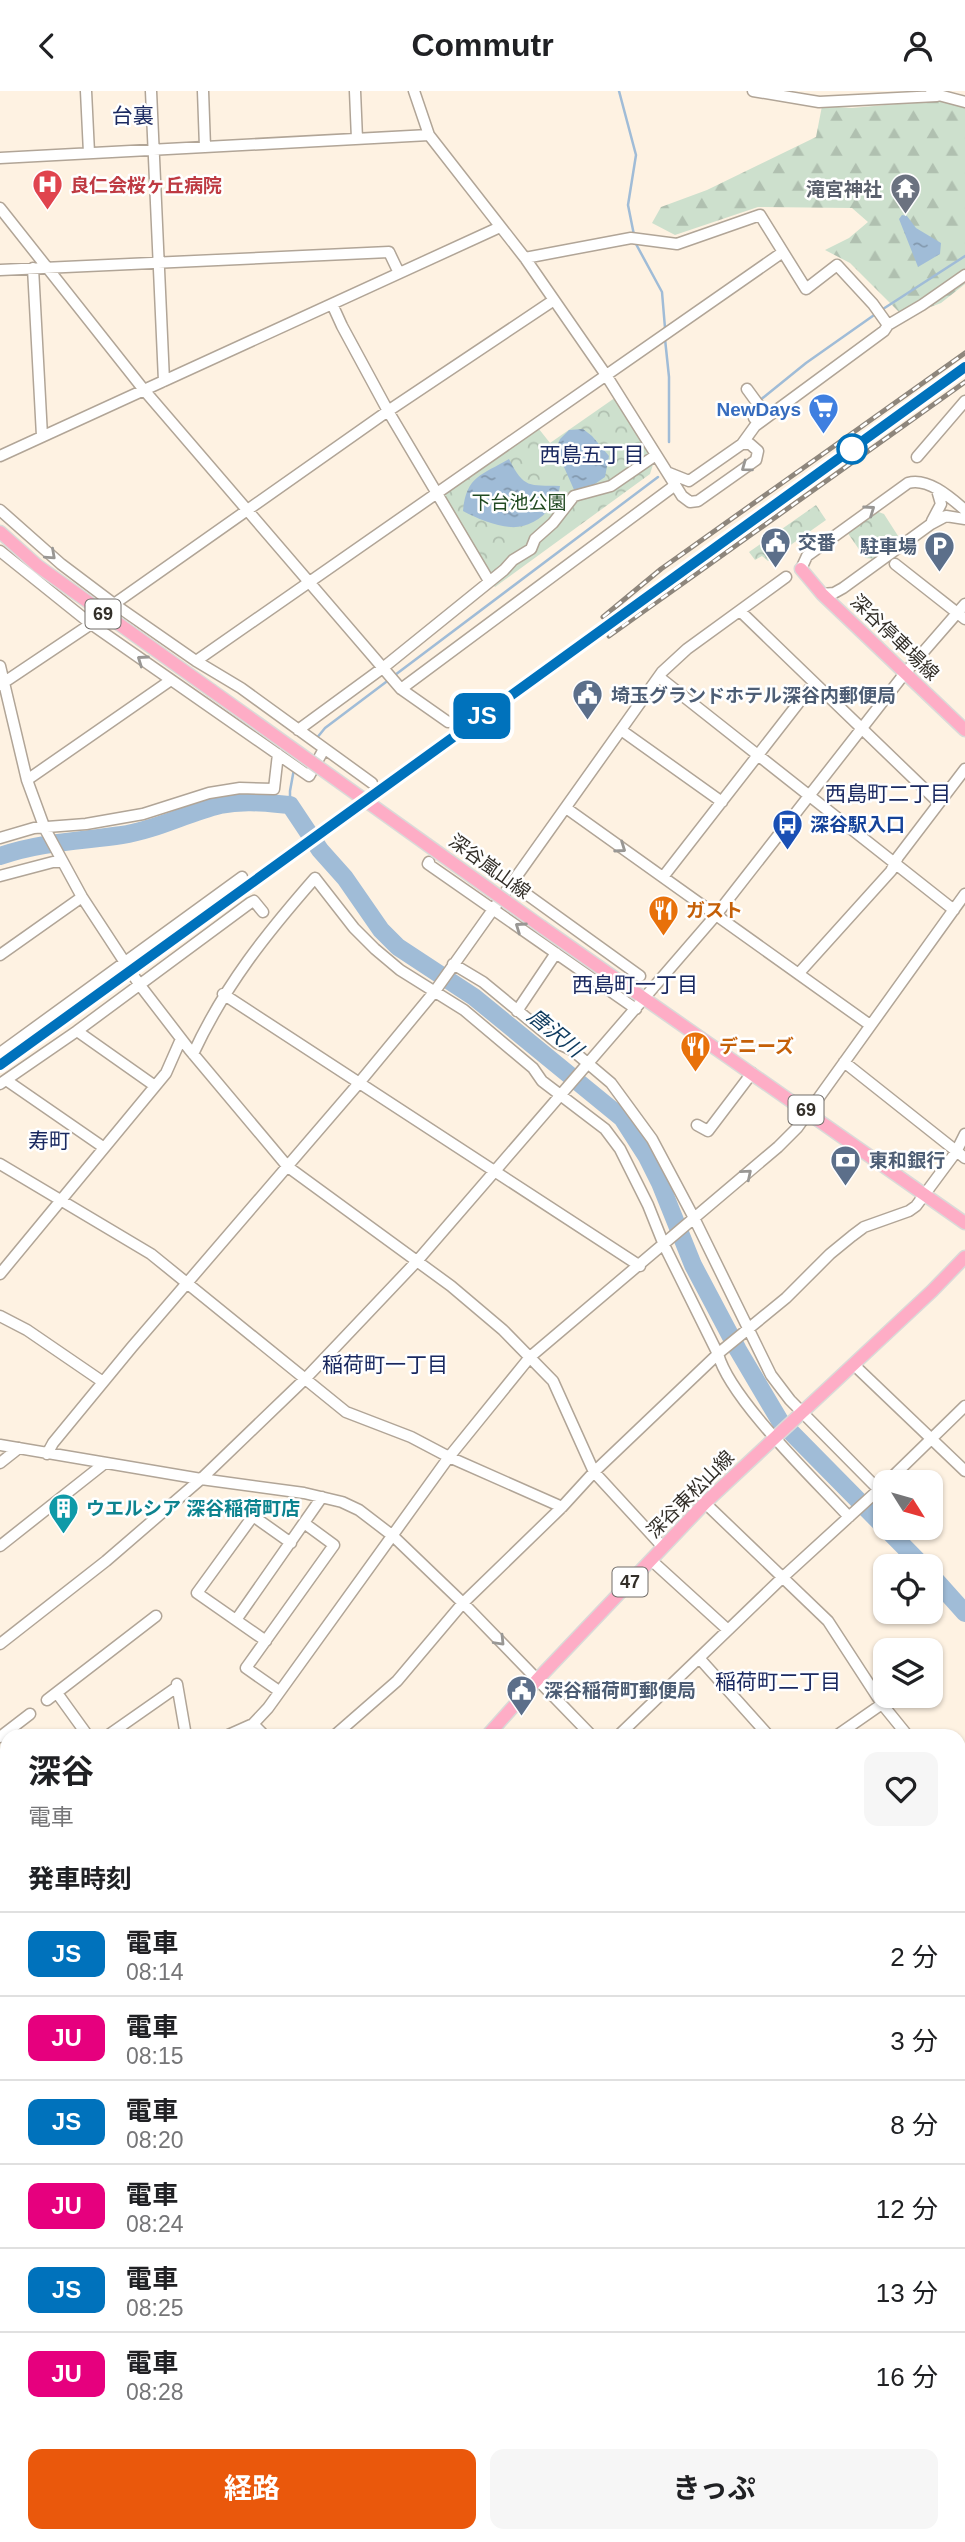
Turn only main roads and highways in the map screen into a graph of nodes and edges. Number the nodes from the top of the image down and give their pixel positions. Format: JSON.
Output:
{"nodes":[{"id":1,"x":0,"y":532,"type":"edge"},
{"id":2,"x":801,"y":569,"type":"road end"},
{"id":3,"x":965,"y":730,"type":"edge"},
{"id":4,"x":965,"y":1223,"type":"edge"},
{"id":5,"x":965,"y":1257,"type":"edge"},
{"id":6,"x":493,"y":1729,"type":"edge"}],
"edges":[{"from":1,"to":4,"type":"main road","name":"深谷嵐山線","number":"69","bridge":true},
{"from":2,"to":3,"type":"main road","name":"深谷停車場線"},
{"from":5,"to":6,"type":"main road","name":"深谷東松山線","number":"47"}]}
